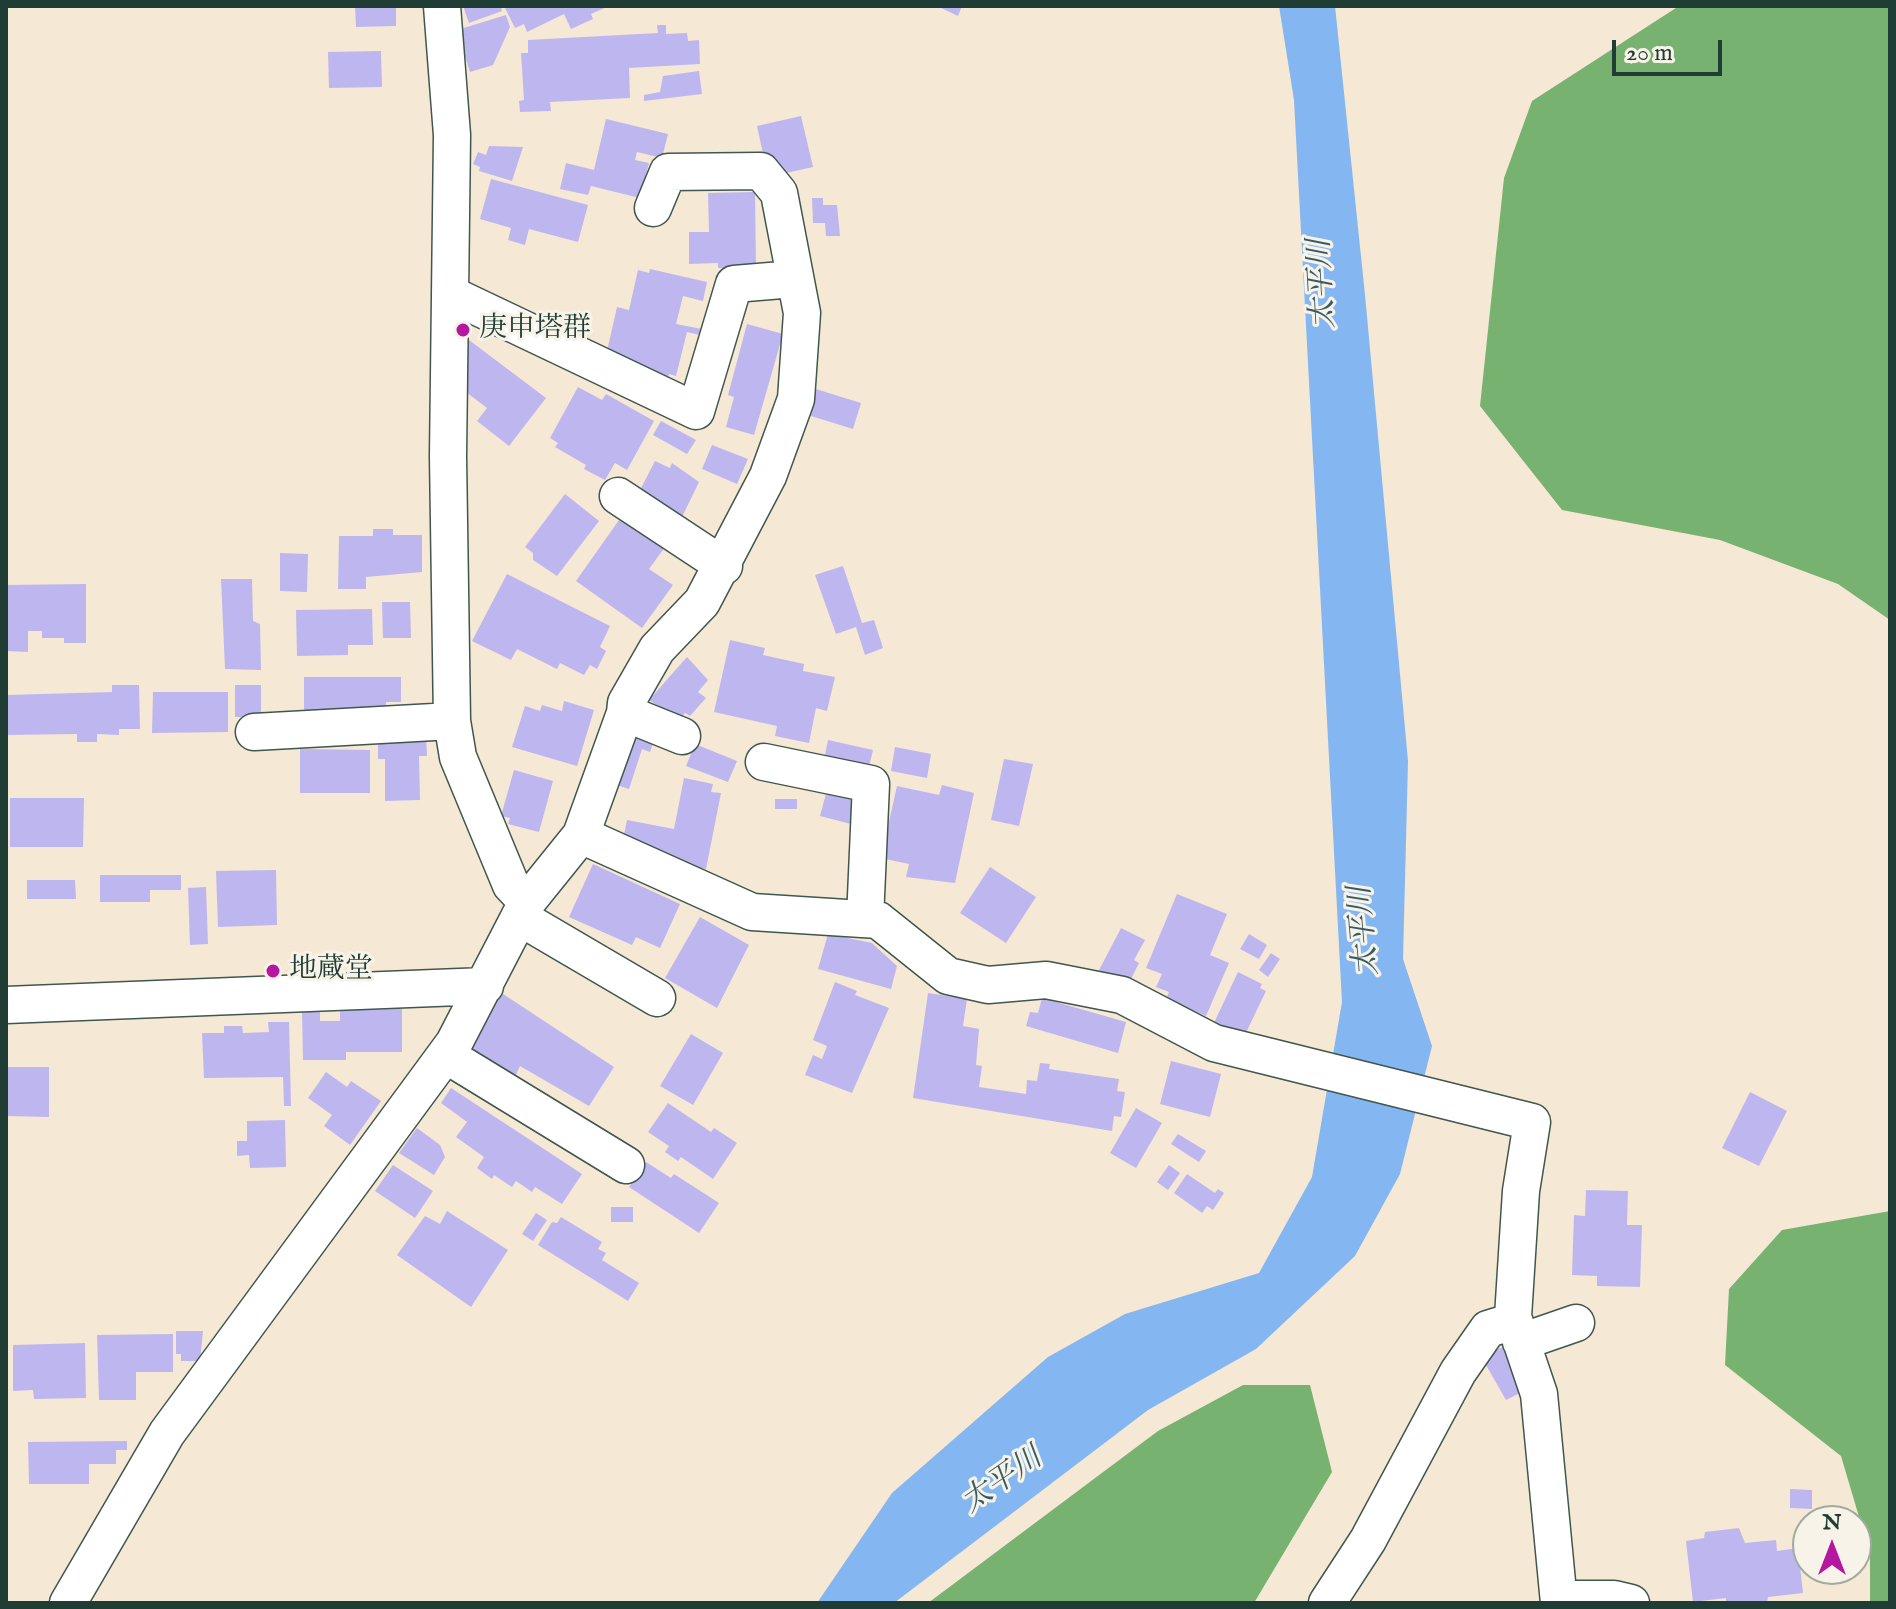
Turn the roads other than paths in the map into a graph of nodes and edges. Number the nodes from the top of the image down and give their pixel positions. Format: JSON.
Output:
{"nodes":[{"id":1,"x":442,"y":6,"type":"edge"},
{"id":2,"x":653,"y":208,"type":"dead end"},
{"id":3,"x":794,"y":279,"type":"junction"},
{"id":4,"x":450,"y":294,"type":"junction"},
{"id":5,"x":618,"y":496,"type":"dead end"},
{"id":6,"x":724,"y":566,"type":"junction"},
{"id":7,"x":625,"y":713,"type":"junction"},
{"id":8,"x":452,"y":721,"type":"junction"},
{"id":9,"x":254,"y":732,"type":"dead end"},
{"id":10,"x":682,"y":736,"type":"dead end"},
{"id":11,"x":764,"y":762,"type":"dead end"},
{"id":12,"x":581,"y":835,"type":"junction"},
{"id":13,"x":523,"y":910,"type":"junction"},
{"id":14,"x":865,"y":919,"type":"junction"},
{"id":15,"x":485,"y":986,"type":"junction"},
{"id":16,"x":657,"y":998,"type":"dead end"},
{"id":17,"x":6,"y":1005,"type":"edge"},
{"id":18,"x":446,"y":1055,"type":"junction"},
{"id":19,"x":626,"y":1165,"type":"dead end"},
{"id":20,"x":1576,"y":1323,"type":"dead end"},
{"id":21,"x":1518,"y":1332,"type":"junction"},
{"id":22,"x":1559,"y":1601,"type":"edge"},
{"id":23,"x":68,"y":1603,"type":"edge"},
{"id":24,"x":1327,"y":1603,"type":"edge"},
{"id":25,"x":1631,"y":1603,"type":"edge"}],
"edges":[{"from":1,"to":4,"type":"street"},
{"from":2,"to":3,"type":"street"},
{"from":3,"to":4,"type":"street"},
{"from":3,"to":6,"type":"street"},
{"from":4,"to":8,"type":"street"},
{"from":5,"to":6,"type":"street"},
{"from":6,"to":7,"type":"street"},
{"from":7,"to":10,"type":"street"},
{"from":7,"to":12,"type":"street"},
{"from":8,"to":9,"type":"street"},
{"from":8,"to":13,"type":"street"},
{"from":11,"to":14,"type":"street"},
{"from":12,"to":13,"type":"street"},
{"from":12,"to":14,"type":"street"},
{"from":13,"to":15,"type":"street"},
{"from":13,"to":16,"type":"street"},
{"from":14,"to":21,"type":"street"},
{"from":15,"to":17,"type":"street"},
{"from":15,"to":18,"type":"street"},
{"from":18,"to":19,"type":"street"},
{"from":18,"to":23,"type":"street"},
{"from":20,"to":21,"type":"street"},
{"from":21,"to":22,"type":"street"},
{"from":21,"to":24,"type":"street"},
{"from":22,"to":25,"type":"street"}]}
